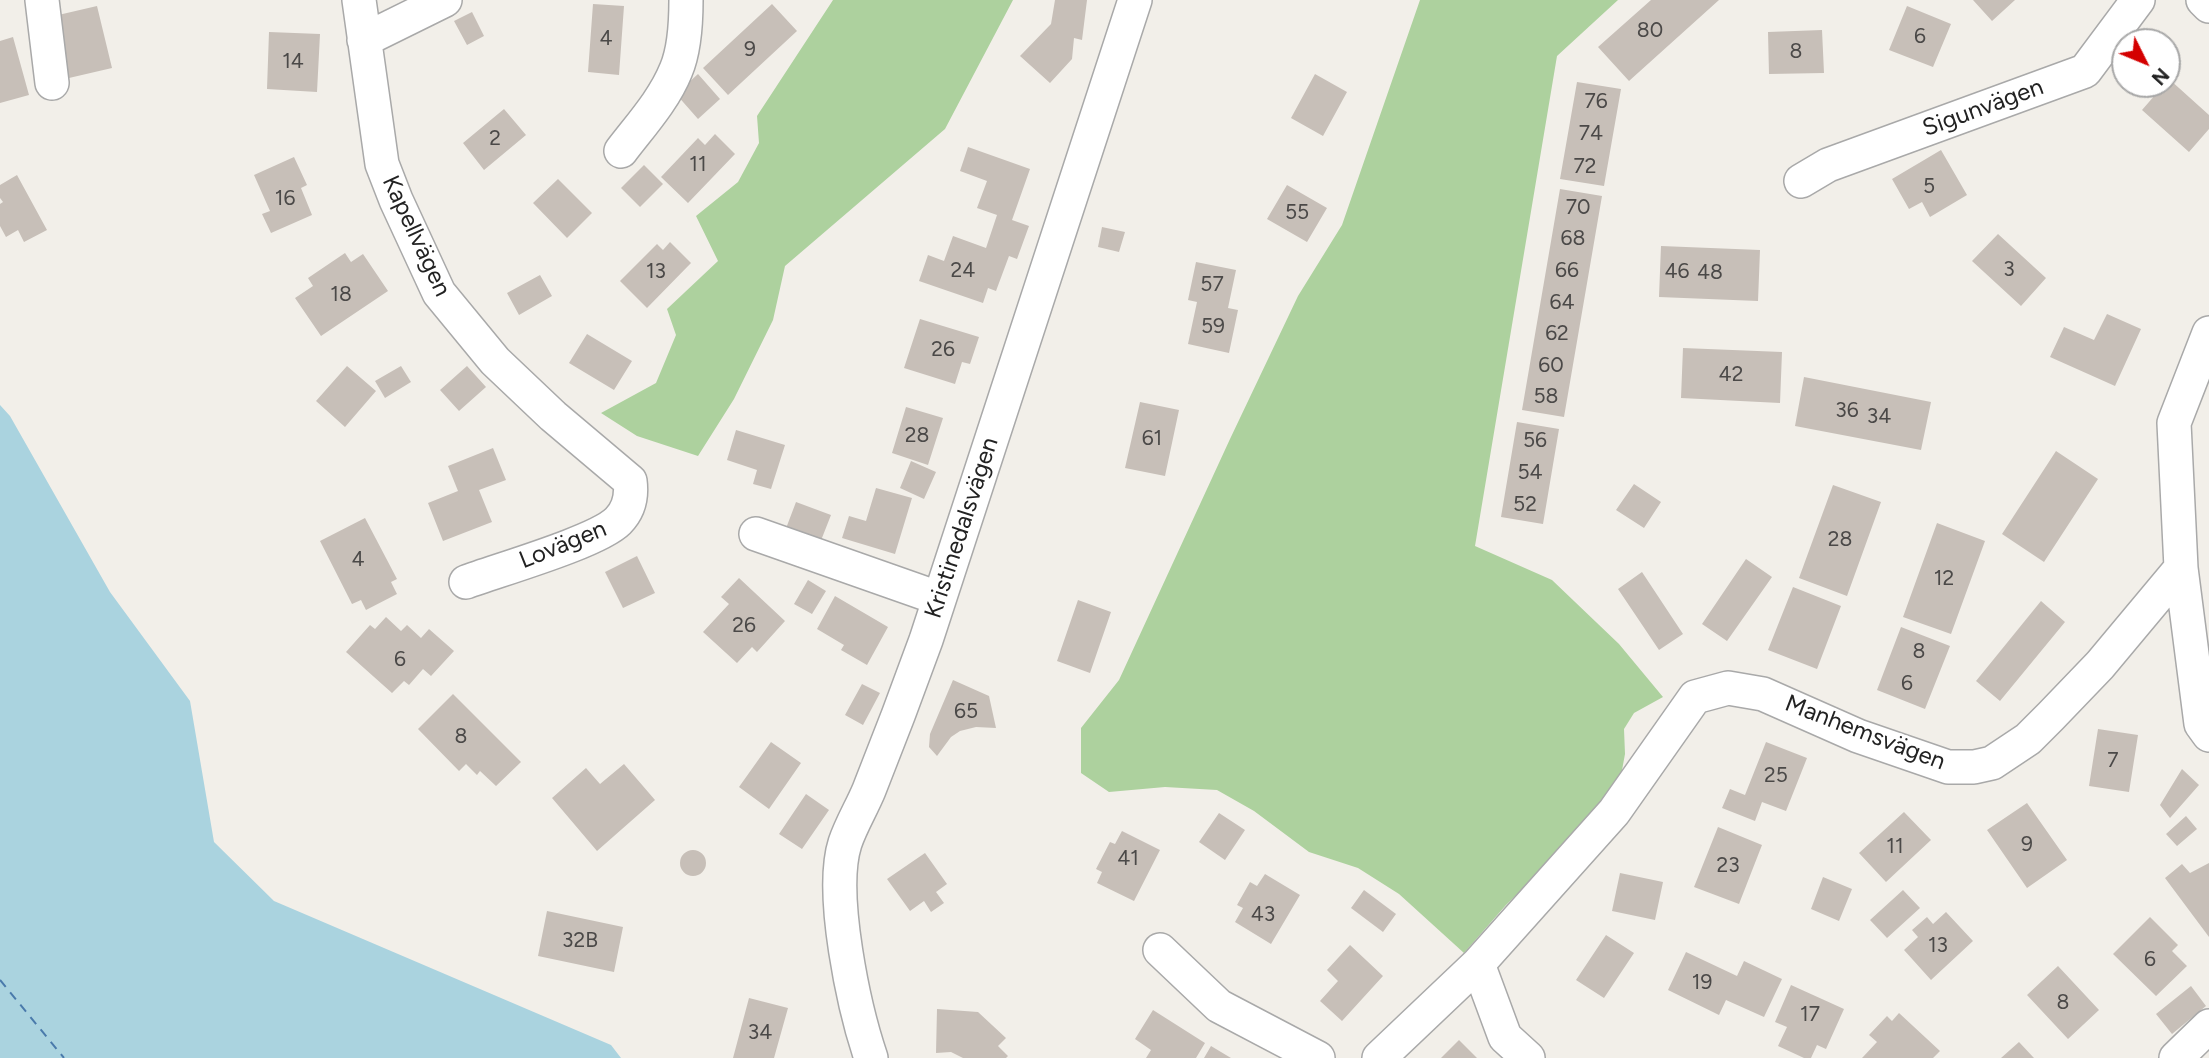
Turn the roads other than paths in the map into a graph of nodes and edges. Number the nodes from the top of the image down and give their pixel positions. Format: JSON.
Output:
{"nodes":[{"id":1,"x":42,"y":0,"type":"edge"},
{"id":2,"x":359,"y":0,"type":"edge"},
{"id":3,"x":445,"y":0,"type":"edge"},
{"id":4,"x":687,"y":0,"type":"edge"},
{"id":5,"x":1135,"y":0,"type":"edge"},
{"id":6,"x":2138,"y":0,"type":"edge"},
{"id":7,"x":2203,"y":0,"type":"edge"},
{"id":8,"x":2209,"y":6,"type":"edge"},
{"id":9,"x":364,"y":40,"type":"junction"},
{"id":10,"x":52,"y":83,"type":"dead end"},
{"id":11,"x":621,"y":151,"type":"dead end"},
{"id":12,"x":1801,"y":181,"type":"dead end"},
{"id":13,"x":2209,"y":333,"type":"edge"},
{"id":14,"x":630,"y":481,"type":"joint"},
{"id":15,"x":756,"y":534,"type":"dead end"},
{"id":16,"x":2181,"y":568,"type":"junction"},
{"id":17,"x":466,"y":582,"type":"dead end"},
{"id":18,"x":938,"y":598,"type":"junction"},
{"id":19,"x":2209,"y":735,"type":"edge"},
{"id":20,"x":1160,"y":950,"type":"dead end"},
{"id":21,"x":1478,"y":964,"type":"junction"},
{"id":22,"x":2209,"y":1026,"type":"edge"},
{"id":23,"x":871,"y":1058,"type":"edge"},
{"id":24,"x":1318,"y":1058,"type":"edge"},
{"id":25,"x":1379,"y":1058,"type":"edge"},
{"id":26,"x":1528,"y":1058,"type":"edge"},
{"id":27,"x":2176,"y":1058,"type":"edge"}],
"edges":[{"from":1,"to":10,"type":"street"},
{"from":2,"to":9,"type":"street","name":"Kapellvägen"},
{"from":3,"to":9,"type":"street"},
{"from":4,"to":11,"type":"street"},
{"from":5,"to":18,"type":"street","name":"Kristinedalsvägen"},
{"from":6,"to":12,"type":"street","name":"Sigunvägen"},
{"from":7,"to":8,"type":"street"},
{"from":9,"to":14,"type":"street","name":"Kapellvägen"},
{"from":13,"to":16,"type":"street"},
{"from":14,"to":17,"type":"street","name":"Lovägen"},
{"from":15,"to":18,"type":"street"},
{"from":16,"to":19,"type":"street"},
{"from":16,"to":21,"type":"street","name":"Manhemsvägen"},
{"from":18,"to":23,"type":"street","name":"Kristinedalsvägen"},
{"from":20,"to":24,"type":"street"},
{"from":21,"to":25,"type":"street","name":"Manhemsvägen"},
{"from":21,"to":26,"type":"street"},
{"from":22,"to":27,"type":"street"}]}
